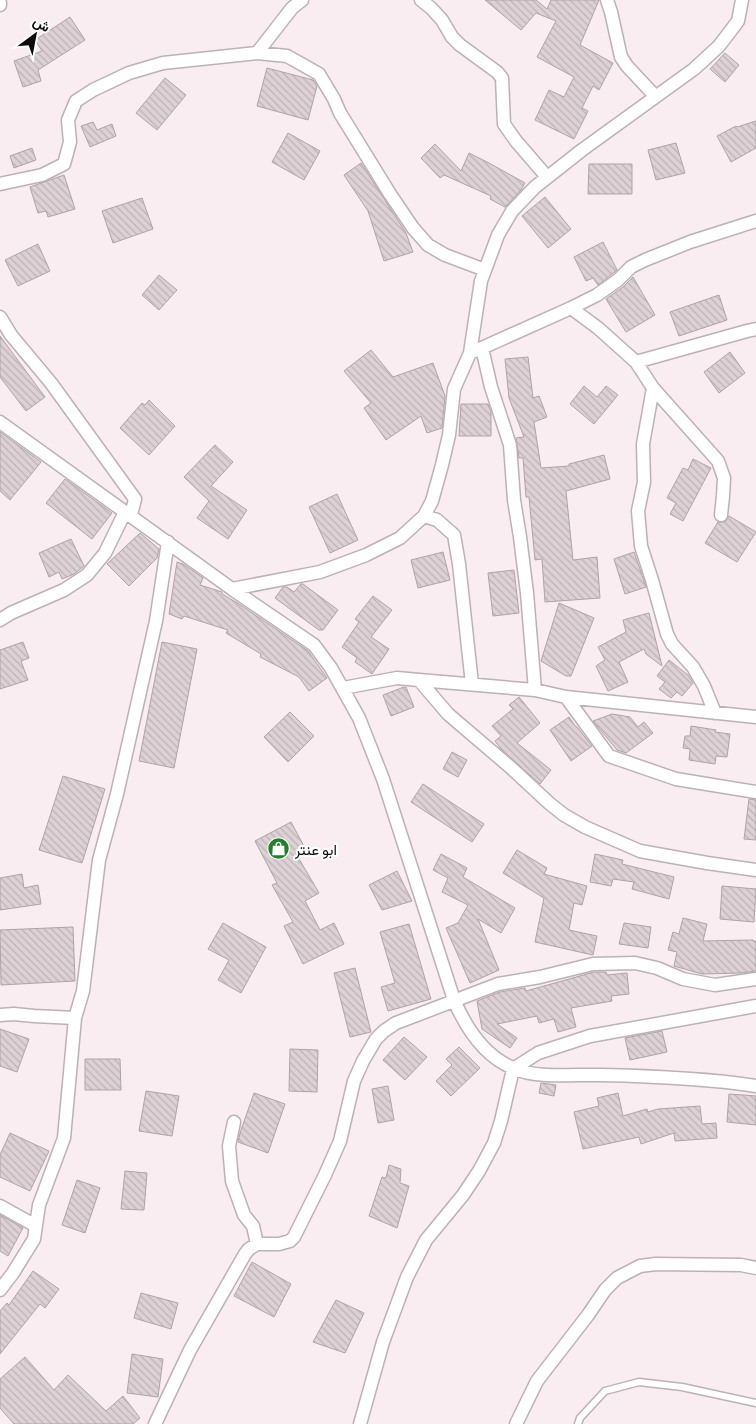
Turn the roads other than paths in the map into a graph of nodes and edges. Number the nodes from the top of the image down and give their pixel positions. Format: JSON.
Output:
{"nodes":[{"id":1,"x":302,"y":0,"type":"edge"},
{"id":2,"x":420,"y":0,"type":"edge"},
{"id":3,"x":607,"y":0,"type":"edge"},
{"id":4,"x":742,"y":0,"type":"edge"},
{"id":5,"x":257,"y":53,"type":"junction"},
{"id":6,"x":655,"y":96,"type":"junction"},
{"id":7,"x":548,"y":178,"type":"junction"},
{"id":8,"x":0,"y":184,"type":"edge"},
{"id":9,"x":756,"y":221,"type":"edge"},
{"id":10,"x":485,"y":270,"type":"junction"},
{"id":11,"x":571,"y":308,"type":"junction"},
{"id":12,"x":0,"y":317,"type":"edge"},
{"id":13,"x":756,"y":330,"type":"edge"},
{"id":14,"x":476,"y":351,"type":"junction"},
{"id":15,"x":636,"y":362,"type":"junction"},
{"id":16,"x":653,"y":388,"type":"junction"},
{"id":17,"x":0,"y":422,"type":"edge"},
{"id":18,"x":128,"y":514,"type":"junction"},
{"id":19,"x":721,"y":515,"type":"dead end"},
{"id":20,"x":424,"y":516,"type":"junction"},
{"id":21,"x":168,"y":542,"type":"junction"},
{"id":22,"x":232,"y":589,"type":"junction"},
{"id":23,"x":0,"y":620,"type":"edge"},
{"id":24,"x":419,"y":680,"type":"junction"},
{"id":25,"x":472,"y":684,"type":"junction"},
{"id":26,"x":343,"y":688,"type":"junction"},
{"id":27,"x":535,"y":690,"type":"junction"},
{"id":28,"x":566,"y":697,"type":"junction"},
{"id":29,"x":715,"y":713,"type":"junction"},
{"id":30,"x":756,"y":717,"type":"edge"},
{"id":31,"x":756,"y":792,"type":"edge"},
{"id":32,"x":756,"y":870,"type":"edge"},
{"id":33,"x":756,"y":979,"type":"edge"},
{"id":34,"x":454,"y":1000,"type":"junction"},
{"id":35,"x":756,"y":1006,"type":"edge"},
{"id":36,"x":0,"y":1015,"type":"edge"},
{"id":37,"x":75,"y":1018,"type":"junction"},
{"id":38,"x":513,"y":1069,"type":"junction"},
{"id":39,"x":756,"y":1086,"type":"edge"},
{"id":40,"x":234,"y":1122,"type":"dead end"},
{"id":41,"x":0,"y":1206,"type":"edge"},
{"id":42,"x":36,"y":1226,"type":"junction"},
{"id":43,"x":257,"y":1244,"type":"junction"},
{"id":44,"x":756,"y":1268,"type":"edge"},
{"id":45,"x":0,"y":1290,"type":"edge"},
{"id":46,"x":756,"y":1403,"type":"edge"},
{"id":47,"x":155,"y":1424,"type":"edge"},
{"id":48,"x":360,"y":1424,"type":"edge"},
{"id":49,"x":516,"y":1424,"type":"edge"},
{"id":50,"x":578,"y":1424,"type":"edge"}],
"edges":[{"from":1,"to":5,"type":"street"},
{"from":2,"to":7,"type":"street"},
{"from":3,"to":6,"type":"street"},
{"from":4,"to":6,"type":"street"},
{"from":5,"to":8,"type":"street"},
{"from":5,"to":10,"type":"street"},
{"from":6,"to":7,"type":"street"},
{"from":7,"to":10,"type":"street"},
{"from":9,"to":11,"type":"street"},
{"from":10,"to":14,"type":"street"},
{"from":11,"to":14,"type":"street"},
{"from":11,"to":15,"type":"street"},
{"from":12,"to":18,"type":"street"},
{"from":13,"to":15,"type":"street"},
{"from":14,"to":20,"type":"street"},
{"from":14,"to":27,"type":"street"},
{"from":15,"to":16,"type":"street"},
{"from":16,"to":19,"type":"street"},
{"from":16,"to":29,"type":"street"},
{"from":17,"to":18,"type":"street"},
{"from":18,"to":21,"type":"street"},
{"from":18,"to":23,"type":"street"},
{"from":20,"to":22,"type":"street"},
{"from":20,"to":25,"type":"street"},
{"from":21,"to":22,"type":"street"},
{"from":21,"to":37,"type":"street"},
{"from":22,"to":26,"type":"street"},
{"from":24,"to":25,"type":"street"},
{"from":24,"to":26,"type":"street"},
{"from":24,"to":32,"type":"street"},
{"from":25,"to":27,"type":"street"},
{"from":26,"to":34,"type":"street"},
{"from":27,"to":28,"type":"street"},
{"from":28,"to":29,"type":"street"},
{"from":28,"to":31,"type":"street"},
{"from":29,"to":30,"type":"street"},
{"from":33,"to":34,"type":"street"},
{"from":34,"to":38,"type":"street"},
{"from":34,"to":43,"type":"street"},
{"from":35,"to":38,"type":"street"},
{"from":36,"to":37,"type":"street"},
{"from":37,"to":42,"type":"street"},
{"from":38,"to":39,"type":"street"},
{"from":38,"to":48,"type":"street"},
{"from":40,"to":43,"type":"street"},
{"from":41,"to":42,"type":"street"},
{"from":42,"to":45,"type":"street"},
{"from":43,"to":47,"type":"street"},
{"from":44,"to":49,"type":"street"},
{"from":46,"to":50,"type":"lane"}]}
